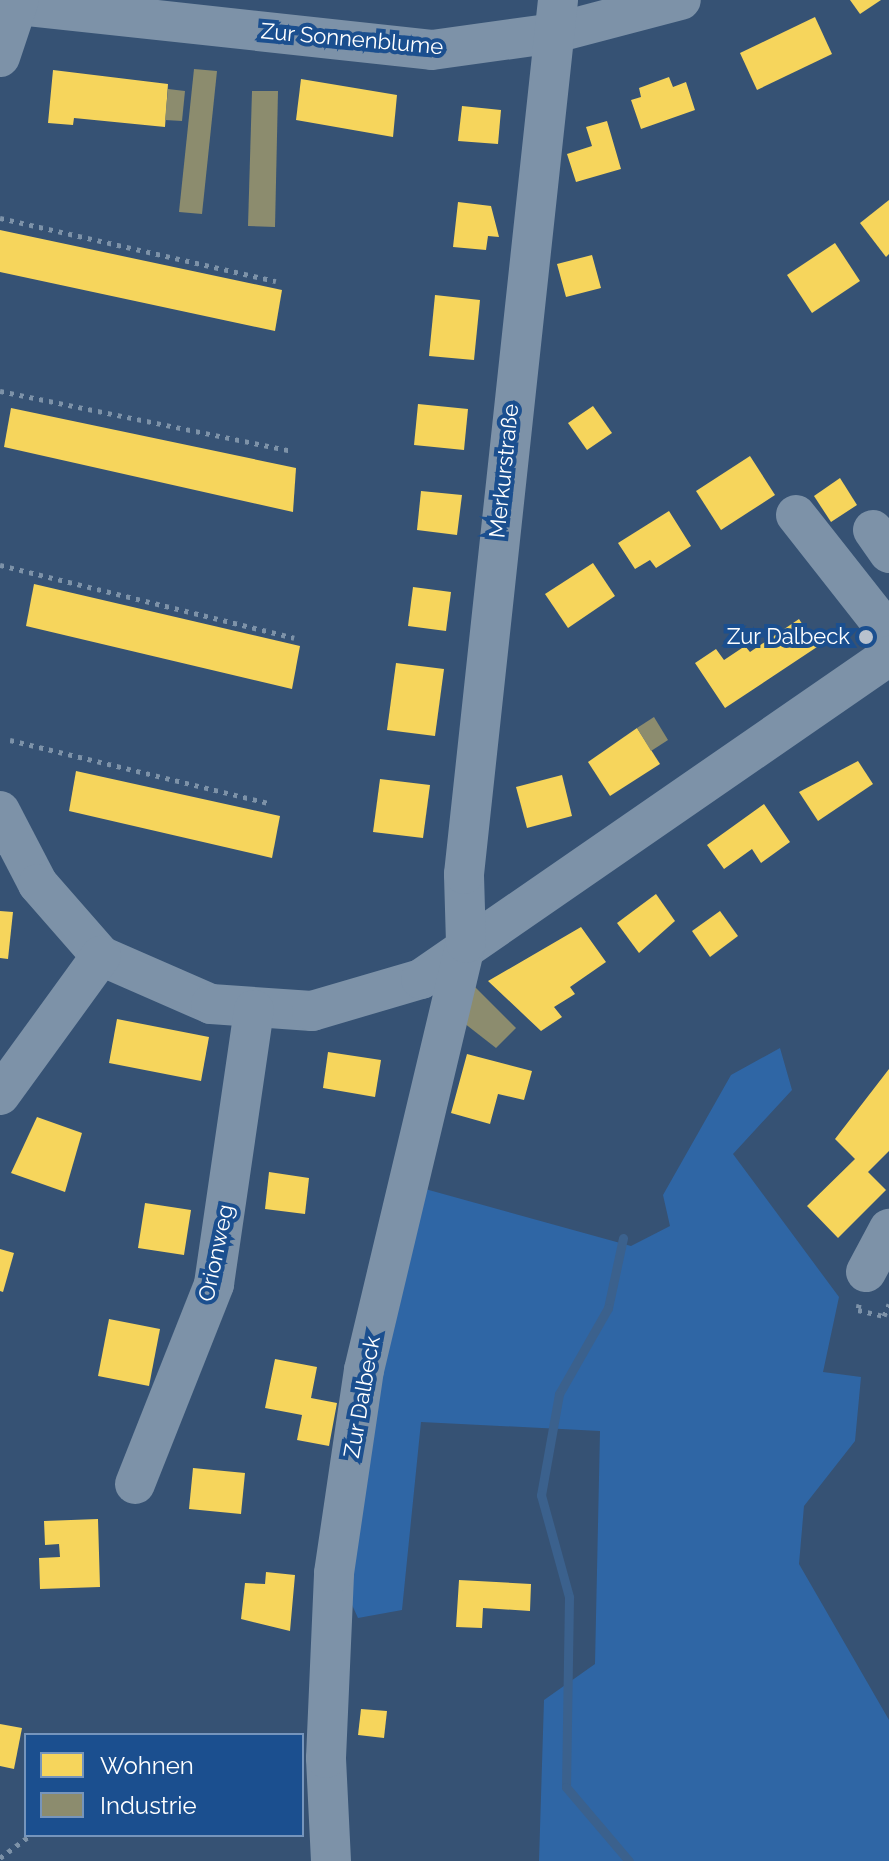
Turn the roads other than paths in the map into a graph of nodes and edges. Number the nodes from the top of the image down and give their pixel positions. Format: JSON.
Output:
{"nodes":[{"id":1,"x":681,"y":0,"type":"edge"},
{"id":2,"x":19,"y":2,"type":"edge"},
{"id":3,"x":556,"y":17,"type":"edge"},
{"id":4,"x":0,"y":57,"type":"edge"},
{"id":5,"x":796,"y":515,"type":"dead end"},
{"id":6,"x":889,"y":633,"type":"edge"},
{"id":7,"x":889,"y":656,"type":"edge"},
{"id":8,"x":0,"y":811,"type":"edge"},
{"id":9,"x":466,"y":943,"type":"junction"},
{"id":10,"x":101,"y":956,"type":"junction"},
{"id":11,"x":254,"y":1010,"type":"junction"},
{"id":12,"x":0,"y":1095,"type":"edge"},
{"id":13,"x":889,"y":1229,"type":"edge"},
{"id":14,"x":866,"y":1272,"type":"dead end"},
{"id":15,"x":135,"y":1484,"type":"dead end"},
{"id":16,"x":331,"y":1861,"type":"edge"}],
"edges":[{"from":1,"to":3,"type":"street","name":"Zur Sonnenblume"},
{"from":2,"to":3,"type":"street","name":"Zur Sonnenblume"},
{"from":2,"to":4,"type":"street"},
{"from":3,"to":9,"type":"street","name":"Merkurstraße"},
{"from":5,"to":6,"type":"street"},
{"from":7,"to":9,"type":"street"},
{"from":8,"to":10,"type":"street"},
{"from":9,"to":11,"type":"street"},
{"from":9,"to":16,"type":"street","name":"Zur Dalbeck"},
{"from":10,"to":11,"type":"street"},
{"from":10,"to":12,"type":"street"},
{"from":11,"to":15,"type":"street","name":"Orionweg"},
{"from":13,"to":14,"type":"street"}]}
